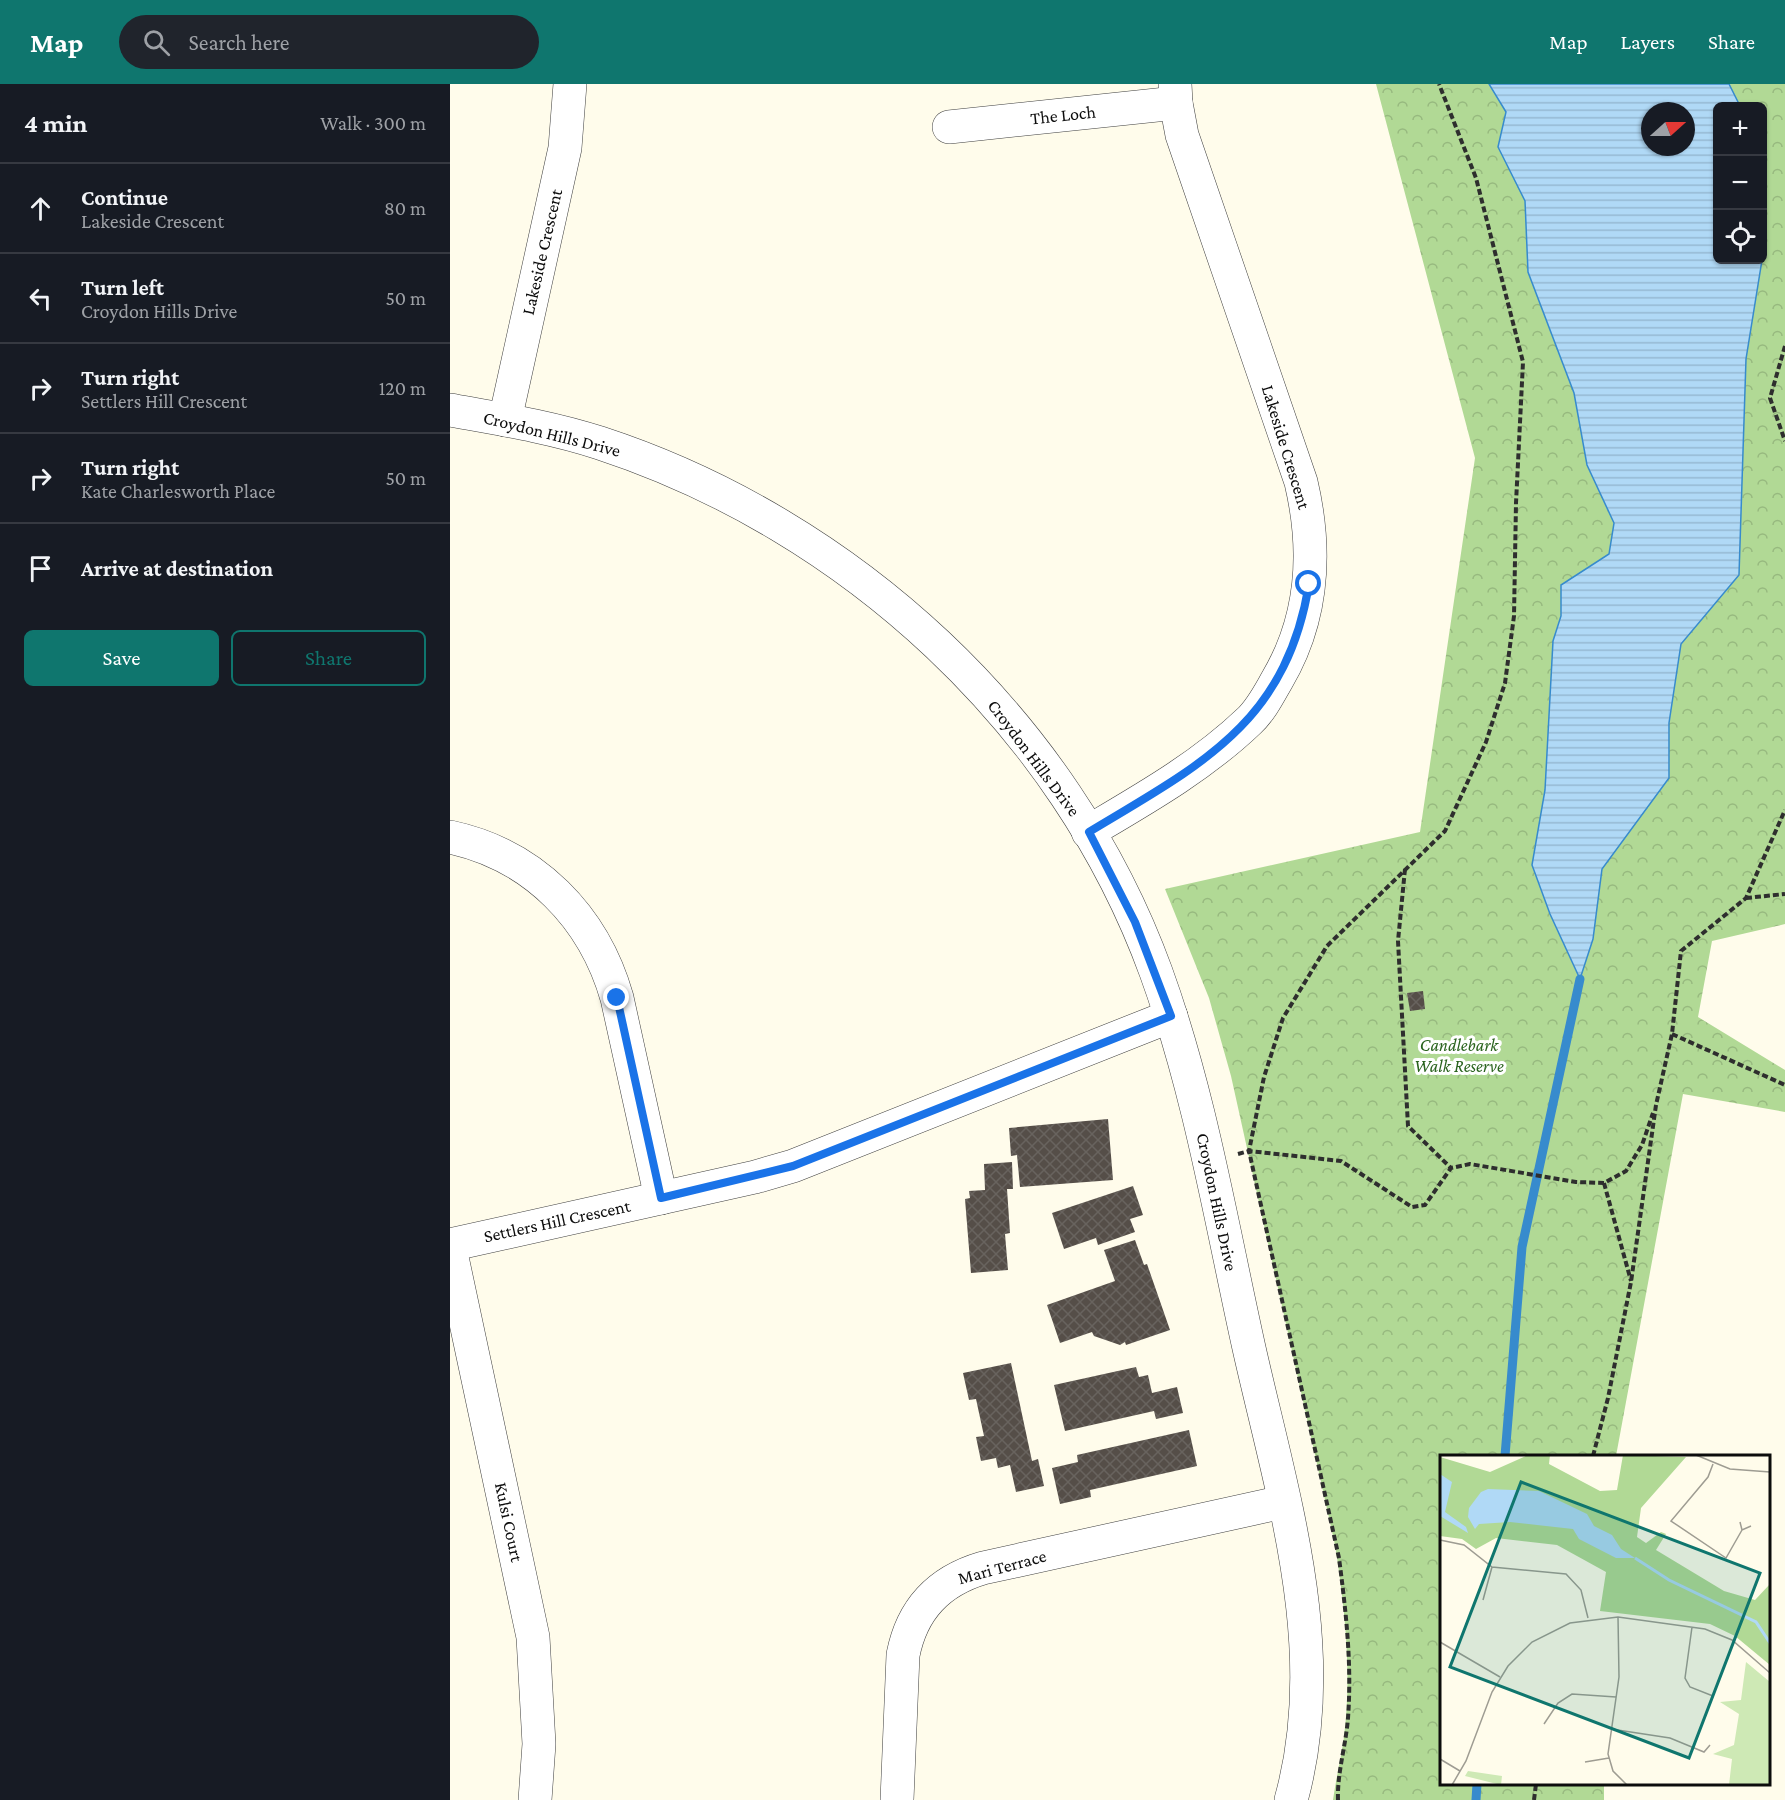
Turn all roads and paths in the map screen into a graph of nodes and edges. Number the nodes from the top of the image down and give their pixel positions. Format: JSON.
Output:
{"nodes":[{"id":1,"x":570,"y":84,"type":"edge"},
{"id":2,"x":1439,"y":84,"type":"edge"},
{"id":3,"x":1176,"y":93,"type":"edge"},
{"id":4,"x":949,"y":127,"type":"dead end"},
{"id":5,"x":1785,"y":346,"type":"edge"},
{"id":6,"x":450,"y":410,"type":"edge"},
{"id":7,"x":504,"y":420,"type":"junction"},
{"id":8,"x":1785,"y":441,"type":"edge"},
{"id":9,"x":1785,"y":810,"type":"edge"},
{"id":10,"x":1089,"y":832,"type":"junction"},
{"id":11,"x":450,"y":837,"type":"edge"},
{"id":12,"x":1405,"y":869,"type":"junction"},
{"id":13,"x":1785,"y":894,"type":"edge"},
{"id":14,"x":1746,"y":898,"type":"junction"},
{"id":15,"x":1171,"y":1016,"type":"junction"},
{"id":16,"x":1672,"y":1034,"type":"junction"},
{"id":17,"x":1785,"y":1085,"type":"edge"},
{"id":18,"x":1656,"y":1105,"type":"junction"},
{"id":19,"x":1249,"y":1151,"type":"junction"},
{"id":20,"x":1208,"y":1162,"type":"junction"},
{"id":21,"x":1451,"y":1168,"type":"junction"},
{"id":22,"x":1604,"y":1183,"type":"junction"},
{"id":23,"x":661,"y":1198,"type":"junction"},
{"id":24,"x":450,"y":1246,"type":"edge"},
{"id":25,"x":1631,"y":1281,"type":"junction"},
{"id":26,"x":1593,"y":1455,"type":"edge"},
{"id":27,"x":1283,"y":1502,"type":"junction"},
{"id":28,"x":1536,"y":1785,"type":"edge"},
{"id":29,"x":535,"y":1800,"type":"edge"},
{"id":30,"x":897,"y":1800,"type":"edge"},
{"id":31,"x":1291,"y":1800,"type":"edge"},
{"id":32,"x":1534,"y":1800,"type":"edge"}],
"edges":[{"from":1,"to":7,"type":"street","name":"Lakeside Crescent"},
{"from":2,"to":12,"type":"path"},
{"from":3,"to":4,"type":"street","name":"The Loch"},
{"from":3,"to":10,"type":"street","name":"Lakeside Crescent"},
{"from":5,"to":8,"type":"path"},
{"from":6,"to":7,"type":"street","name":"Croydon Hills Drive"},
{"from":7,"to":10,"type":"street","name":"Croydon Hills Drive"},
{"from":9,"to":14,"type":"path"},
{"from":10,"to":15,"type":"street","name":"Croydon Hills Drive"},
{"from":11,"to":23,"type":"street"},
{"from":12,"to":19,"type":"path"},
{"from":12,"to":21,"type":"path"},
{"from":13,"to":14,"type":"path"},
{"from":14,"to":16,"type":"path"},
{"from":15,"to":20,"type":"street","name":"Croydon Hills Drive"},
{"from":15,"to":23,"type":"street","name":"Settlers Hill Crescent"},
{"from":16,"to":17,"type":"path"},
{"from":16,"to":18,"type":"path"},
{"from":18,"to":22,"type":"path"},
{"from":18,"to":25,"type":"path"},
{"from":19,"to":20,"type":"path"},
{"from":19,"to":21,"type":"path"},
{"from":20,"to":27,"type":"street","name":"Croydon Hills Drive"},
{"from":21,"to":22,"type":"path"},
{"from":22,"to":25,"type":"path"},
{"from":23,"to":24,"type":"street","name":"Settlers Hill Crescent"},
{"from":24,"to":29,"type":"street","name":"Kulsi Court"},
{"from":25,"to":26,"type":"path"},
{"from":27,"to":30,"type":"street","name":"Mari Terrace"},
{"from":27,"to":31,"type":"street","name":"Croydon Hills Drive"},
{"from":28,"to":32,"type":"path"}]}
